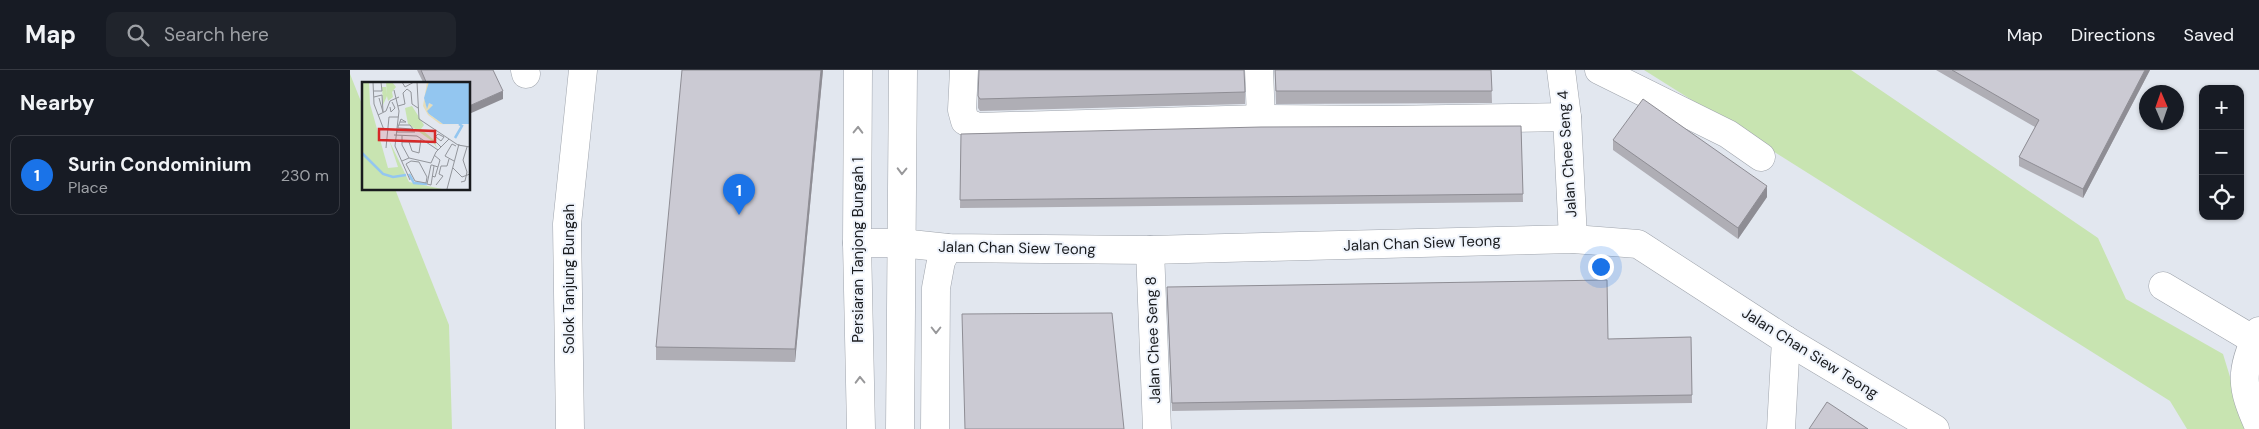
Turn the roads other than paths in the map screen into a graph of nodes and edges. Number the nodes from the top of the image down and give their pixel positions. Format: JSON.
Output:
{"nodes":[{"id":1,"x":583,"y":70,"type":"edge"},
{"id":2,"x":858,"y":70,"type":"edge"},
{"id":3,"x":903,"y":70,"type":"edge"},
{"id":4,"x":964,"y":70,"type":"edge"},
{"id":5,"x":1259,"y":70,"type":"edge"},
{"id":6,"x":1561,"y":70,"type":"edge"},
{"id":7,"x":1600,"y":70,"type":"edge"},
{"id":8,"x":1567,"y":117,"type":"junction"},
{"id":9,"x":1261,"y":119,"type":"junction"},
{"id":10,"x":1761,"y":157,"type":"dead end"},
{"id":11,"x":1573,"y":238,"type":"junction"},
{"id":12,"x":856,"y":243,"type":"junction"},
{"id":13,"x":901,"y":243,"type":"junction"},
{"id":14,"x":948,"y":248,"type":"junction"},
{"id":15,"x":1150,"y":250,"type":"junction"},
{"id":16,"x":2163,"y":286,"type":"dead end"},
{"id":17,"x":936,"y":288,"type":"junction"},
{"id":18,"x":901,"y":289,"type":"junction"},
{"id":19,"x":2257,"y":336,"type":"edge"},
{"id":20,"x":1786,"y":340,"type":"junction"},
{"id":21,"x":2259,"y":427,"type":"edge"},
{"id":22,"x":570,"y":429,"type":"edge"},
{"id":23,"x":861,"y":429,"type":"edge"},
{"id":24,"x":900,"y":429,"type":"edge"},
{"id":25,"x":935,"y":429,"type":"edge"},
{"id":26,"x":1157,"y":429,"type":"edge"},
{"id":27,"x":1781,"y":429,"type":"edge"},
{"id":28,"x":1935,"y":429,"type":"edge"}],
"edges":[{"from":1,"to":22,"type":"street","name":"Solok Tanjung Bungah"},
{"from":12,"to":2,"type":"street","name":"Persiaran Tanjong Bungah 1","one_way":true},
{"from":3,"to":13,"type":"street","one_way":true},
{"from":4,"to":9,"type":"street"},
{"from":5,"to":9,"type":"street"},
{"from":6,"to":8,"type":"street","name":"Jalan Chee Seng 4"},
{"from":7,"to":10,"type":"street"},
{"from":8,"to":9,"type":"street"},
{"from":8,"to":11,"type":"street","name":"Jalan Chee Seng 4"},
{"from":11,"to":15,"type":"street","name":"Jalan Chan Siew Teong"},
{"from":11,"to":20,"type":"street","name":"Jalan Chan Siew Teong"},
{"from":12,"to":13,"type":"street","name":"Jalan Chan Siew Teong"},
{"from":23,"to":12,"type":"street","name":"Persiaran Tanjong Bungah 1","one_way":true},
{"from":13,"to":14,"type":"street","name":"Jalan Chan Siew Teong"},
{"from":13,"to":18,"type":"street"},
{"from":14,"to":15,"type":"street","name":"Jalan Chan Siew Teong"},
{"from":14,"to":17,"type":"street"},
{"from":15,"to":26,"type":"street","name":"Jalan Chee Seng 8"},
{"from":16,"to":19,"type":"street"},
{"from":17,"to":18,"type":"street"},
{"from":17,"to":25,"type":"street","one_way":true},
{"from":18,"to":24,"type":"street"},
{"from":19,"to":21,"type":"street"},
{"from":20,"to":27,"type":"street"},
{"from":20,"to":28,"type":"street","name":"Jalan Chan Siew Teong"}]}
